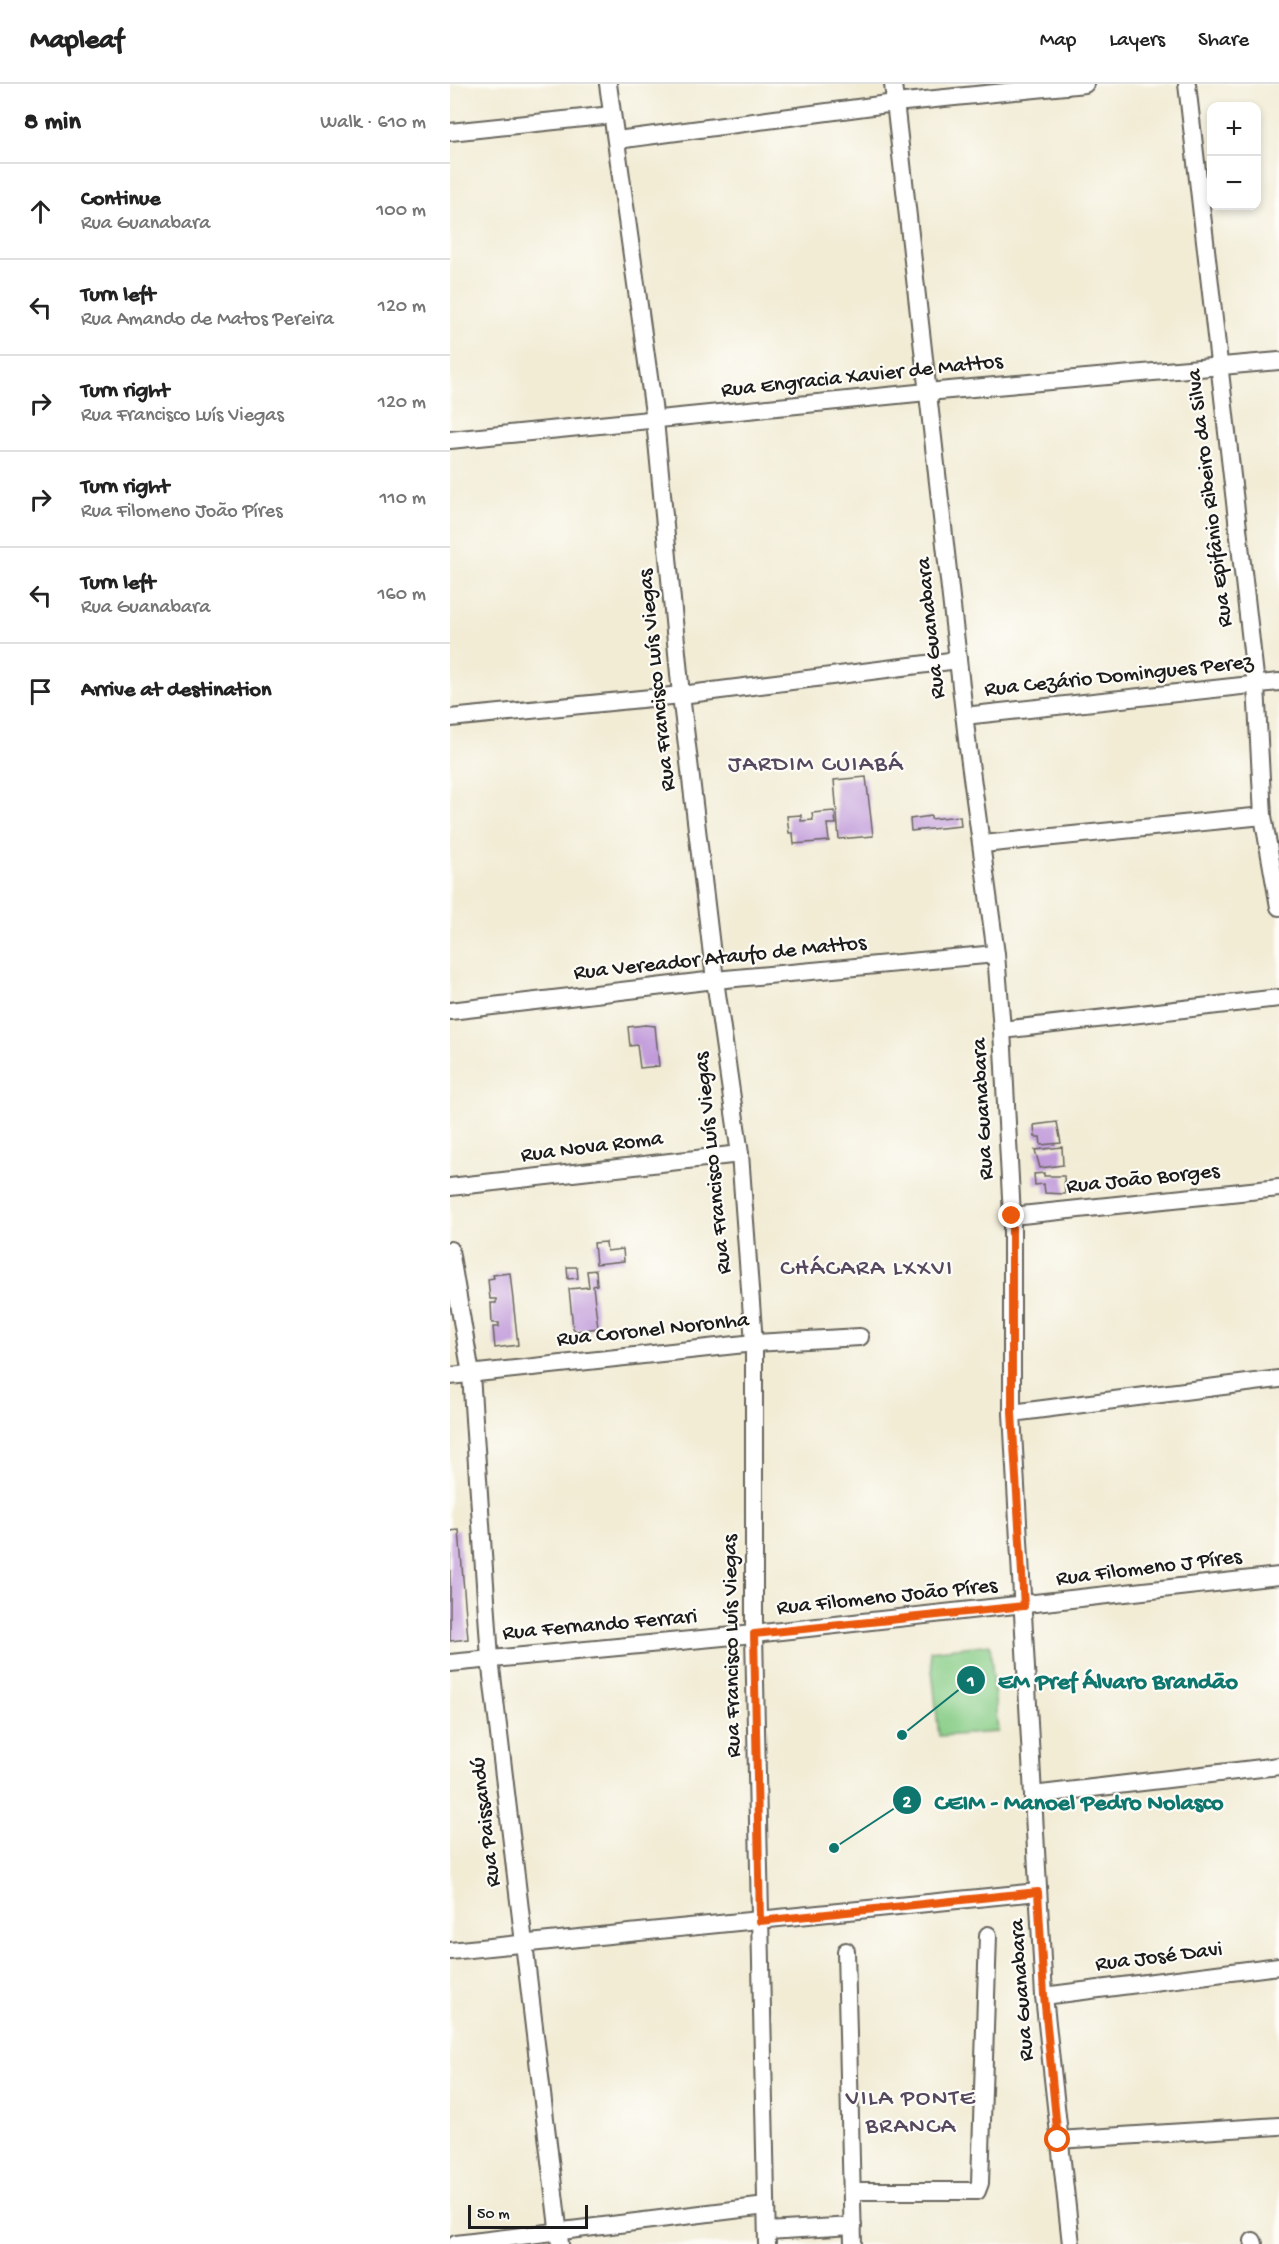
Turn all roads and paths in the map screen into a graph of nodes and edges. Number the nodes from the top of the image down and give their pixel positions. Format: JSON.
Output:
{"nodes":[{"id":1,"x":608,"y":84,"type":"edge"},
{"id":2,"x":893,"y":84,"type":"edge"},
{"id":3,"x":1085,"y":84,"type":"edge"},
{"id":4,"x":1187,"y":84,"type":"edge"},
{"id":5,"x":895,"y":103,"type":"junction"},
{"id":6,"x":612,"y":115,"type":"junction"},
{"id":7,"x":450,"y":132,"type":"edge"},
{"id":8,"x":617,"y":140,"type":"junction"},
{"id":9,"x":1279,"y":361,"type":"edge"},
{"id":10,"x":1218,"y":368,"type":"junction"},
{"id":11,"x":927,"y":392,"type":"junction"},
{"id":12,"x":655,"y":420,"type":"junction"},
{"id":13,"x":450,"y":440,"type":"edge"},
{"id":14,"x":958,"y":660,"type":"junction"},
{"id":15,"x":1279,"y":682,"type":"edge"},
{"id":16,"x":1256,"y":685,"type":"junction"},
{"id":17,"x":681,"y":696,"type":"junction"},
{"id":18,"x":964,"y":716,"type":"junction"},
{"id":19,"x":450,"y":718,"type":"edge"},
{"id":20,"x":1263,"y":816,"type":"junction"},
{"id":21,"x":983,"y":844,"type":"junction"},
{"id":22,"x":1279,"y":907,"type":"edge"},
{"id":23,"x":996,"y":954,"type":"junction"},
{"id":24,"x":715,"y":980,"type":"junction"},
{"id":25,"x":1279,"y":998,"type":"edge"},
{"id":26,"x":450,"y":1011,"type":"edge"},
{"id":27,"x":1002,"y":1030,"type":"junction"},
{"id":28,"x":740,"y":1154,"type":"junction"},
{"id":29,"x":450,"y":1187,"type":"edge"},
{"id":30,"x":1279,"y":1188,"type":"edge"},
{"id":31,"x":1012,"y":1216,"type":"junction"},
{"id":32,"x":450,"y":1250,"type":"edge"},
{"id":33,"x":860,"y":1337,"type":"dead end"},
{"id":34,"x":754,"y":1342,"type":"junction"},
{"id":35,"x":471,"y":1374,"type":"junction"},
{"id":36,"x":450,"y":1376,"type":"edge"},
{"id":37,"x":1279,"y":1379,"type":"edge"},
{"id":38,"x":1012,"y":1413,"type":"junction"},
{"id":39,"x":1279,"y":1576,"type":"edge"},
{"id":40,"x":1024,"y":1606,"type":"junction"},
{"id":41,"x":754,"y":1634,"type":"junction"},
{"id":42,"x":490,"y":1659,"type":"junction"},
{"id":43,"x":450,"y":1663,"type":"edge"},
{"id":44,"x":1279,"y":1766,"type":"edge"},
{"id":45,"x":1033,"y":1795,"type":"junction"},
{"id":46,"x":1038,"y":1892,"type":"junction"},
{"id":47,"x":760,"y":1921,"type":"junction"},
{"id":48,"x":988,"y":1935,"type":"dead end"},
{"id":49,"x":524,"y":1944,"type":"junction"},
{"id":50,"x":846,"y":1951,"type":"dead end"},
{"id":51,"x":450,"y":1952,"type":"edge"},
{"id":52,"x":1279,"y":1966,"type":"edge"},
{"id":53,"x":1044,"y":1995,"type":"junction"},
{"id":54,"x":1279,"y":2126,"type":"edge"},
{"id":55,"x":1058,"y":2140,"type":"junction"},
{"id":56,"x":852,"y":2191,"type":"junction"},
{"id":57,"x":766,"y":2206,"type":"junction"},
{"id":58,"x":853,"y":2226,"type":"junction"},
{"id":59,"x":559,"y":2237,"type":"edge"},
{"id":60,"x":767,"y":2238,"type":"edge"},
{"id":61,"x":456,"y":2244,"type":"edge"},
{"id":62,"x":853,"y":2244,"type":"edge"},
{"id":63,"x":1071,"y":2244,"type":"edge"}],
"edges":[{"from":1,"to":6,"type":"street","name":"Rua Francisco Luís Viegas"},
{"from":2,"to":5,"type":"street","name":"Rua Guanabara"},
{"from":3,"to":5,"type":"street"},
{"from":4,"to":10,"type":"street","name":"Rua Epifânio Ribeiro da Silva"},
{"from":5,"to":8,"type":"street"},
{"from":5,"to":11,"type":"street","name":"Rua Guanabara"},
{"from":6,"to":7,"type":"street"},
{"from":6,"to":8,"type":"street","name":"Rua Francisco Luís Viegas"},
{"from":8,"to":12,"type":"street","name":"Rua Francisco Luís Viegas"},
{"from":9,"to":10,"type":"street","name":"Rua Engracia Xavier de Mattos"},
{"from":10,"to":11,"type":"street","name":"Rua Engracia Xavier de Mattos"},
{"from":10,"to":16,"type":"street","name":"Rua Epifânio Ribeiro da Silva"},
{"from":11,"to":12,"type":"street","name":"Rua Engracia Xavier de Mattos"},
{"from":11,"to":14,"type":"street","name":"Rua Guanabara"},
{"from":12,"to":13,"type":"street","name":"Rua Engracia Xavier de Mattos"},
{"from":12,"to":17,"type":"street","name":"Rua Francisco Luís Viegas"},
{"from":14,"to":17,"type":"street","name":"Rua Cezário Domingues Perez"},
{"from":14,"to":18,"type":"street","name":"Rua Guanabara"},
{"from":15,"to":16,"type":"street","name":"Rua Cezário Domingues Perez"},
{"from":16,"to":18,"type":"street","name":"Rua Cezário Domingues Perez"},
{"from":16,"to":20,"type":"street","name":"Rua Epifânio Ribeiro da Silva"},
{"from":17,"to":19,"type":"street","name":"Rua Cezário Domingues Perez"},
{"from":17,"to":24,"type":"street","name":"Rua Francisco Luís Viegas"},
{"from":18,"to":21,"type":"street","name":"Rua Guanabara"},
{"from":20,"to":21,"type":"street"},
{"from":20,"to":22,"type":"street","name":"Rua Epifânio Ribeiro da Silva"},
{"from":21,"to":23,"type":"street","name":"Rua Guanabara"},
{"from":23,"to":24,"type":"street","name":"Rua Vereador Ataufo de Mattos"},
{"from":23,"to":27,"type":"street","name":"Rua Guanabara"},
{"from":24,"to":26,"type":"street","name":"Rua Vereador Ataufo de Mattos"},
{"from":24,"to":28,"type":"street","name":"Rua Francisco Luís Viegas"},
{"from":25,"to":27,"type":"street"},
{"from":27,"to":31,"type":"street","name":"Rua Guanabara"},
{"from":28,"to":29,"type":"street","name":"Rua Nova Roma"},
{"from":28,"to":34,"type":"street","name":"Rua Francisco Luís Viegas"},
{"from":30,"to":31,"type":"street","name":"Rua João Borges"},
{"from":31,"to":38,"type":"street","name":"Rua Guanabara"},
{"from":32,"to":35,"type":"street","name":"Rua Paissandú"},
{"from":33,"to":34,"type":"street","name":"Rua Coronel Noronha"},
{"from":34,"to":35,"type":"street","name":"Rua Coronel Noronha"},
{"from":34,"to":41,"type":"street","name":"Rua Francisco Luís Viegas"},
{"from":35,"to":36,"type":"street","name":"Rua Coronel Noronha"},
{"from":35,"to":42,"type":"street","name":"Rua Paissandú"},
{"from":37,"to":38,"type":"street"},
{"from":38,"to":40,"type":"street","name":"Rua Guanabara"},
{"from":39,"to":40,"type":"street","name":"Rua Filomeno J Píres"},
{"from":40,"to":41,"type":"street","name":"Rua Filomeno João Píres"},
{"from":40,"to":45,"type":"street","name":"Rua Guanabara"},
{"from":41,"to":42,"type":"street","name":"Rua Fernando Ferrari"},
{"from":41,"to":47,"type":"street","name":"Rua Francisco Luís Viegas"},
{"from":42,"to":43,"type":"street","name":"Rua Fernando Ferrari"},
{"from":42,"to":49,"type":"street","name":"Rua Paissandú"},
{"from":44,"to":45,"type":"street"},
{"from":45,"to":46,"type":"street","name":"Rua Guanabara"},
{"from":46,"to":47,"type":"street"},
{"from":46,"to":53,"type":"street","name":"Rua Guanabara"},
{"from":47,"to":49,"type":"street"},
{"from":47,"to":57,"type":"street","name":"Rua Francisco Luís Viegas"},
{"from":48,"to":56,"type":"street"},
{"from":49,"to":51,"type":"street"},
{"from":49,"to":59,"type":"street","name":"Rua Paissandú"},
{"from":50,"to":56,"type":"street"},
{"from":52,"to":53,"type":"street","name":"Rua José Davi"},
{"from":53,"to":55,"type":"street","name":"Rua Guanabara"},
{"from":54,"to":55,"type":"street"},
{"from":55,"to":63,"type":"street","name":"Rua Guanabara"},
{"from":56,"to":58,"type":"street"},
{"from":57,"to":59,"type":"street"},
{"from":57,"to":60,"type":"street","name":"Rua Francisco Luís Viegas"},
{"from":58,"to":60,"type":"street"},
{"from":58,"to":62,"type":"street"},
{"from":59,"to":61,"type":"street"}]}
